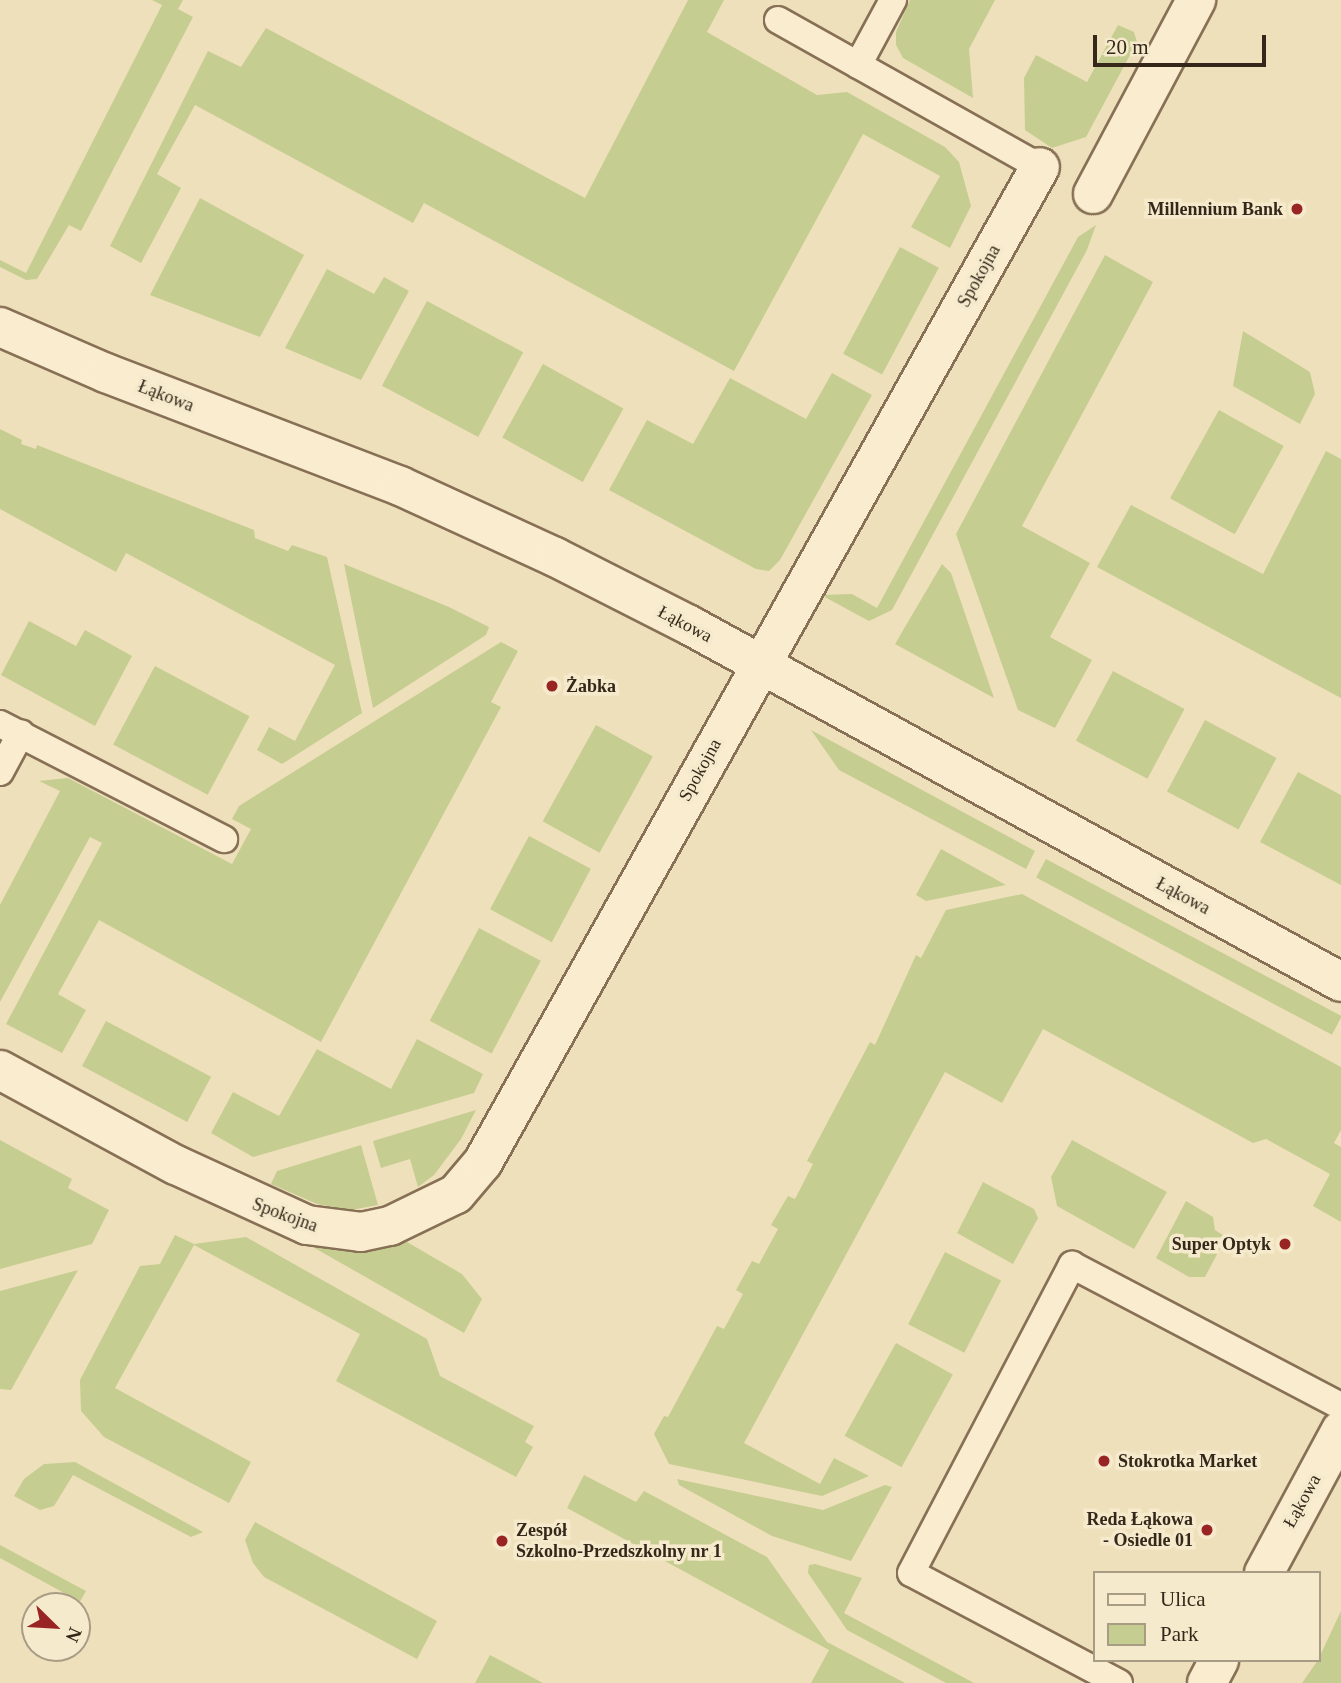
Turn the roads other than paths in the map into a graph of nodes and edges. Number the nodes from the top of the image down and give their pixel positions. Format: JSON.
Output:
{"nodes":[{"id":1,"x":893,"y":0,"type":"edge"},
{"id":2,"x":1196,"y":0,"type":"edge"},
{"id":3,"x":778,"y":20,"type":"dead end"},
{"id":4,"x":858,"y":65,"type":"junction"},
{"id":5,"x":1040,"y":167,"type":"joint"},
{"id":6,"x":1093,"y":194,"type":"dead end"},
{"id":7,"x":0,"y":327,"type":"edge"},
{"id":8,"x":761,"y":665,"type":"junction"},
{"id":9,"x":11,"y":729,"type":"edge"},
{"id":10,"x":0,"y":772,"type":"edge"},
{"id":11,"x":224,"y":839,"type":"dead end"},
{"id":12,"x":1341,"y":982,"type":"edge"},
{"id":13,"x":0,"y":1070,"type":"edge"},
{"id":14,"x":1341,"y":1406,"type":"edge"},
{"id":15,"x":1341,"y":1430,"type":"edge"},
{"id":16,"x":1265,"y":1571,"type":"edge"},
{"id":17,"x":1218,"y":1662,"type":"edge"},
{"id":18,"x":1119,"y":1683,"type":"edge"},
{"id":19,"x":1208,"y":1683,"type":"edge"}],
"edges":[{"from":1,"to":4,"type":"lane"},
{"from":2,"to":6,"type":"street"},
{"from":3,"to":4,"type":"lane","name":"Spokojna"},
{"from":4,"to":5,"type":"lane","name":"Spokojna"},
{"from":5,"to":8,"type":"street","name":"Spokojna"},
{"from":7,"to":8,"type":"street","name":"Łąkowa"},
{"from":8,"to":12,"type":"street","name":"Łąkowa"},
{"from":8,"to":13,"type":"street","name":"Spokojna"},
{"from":9,"to":10,"type":"lane"},
{"from":9,"to":11,"type":"lane"},
{"from":14,"to":18,"type":"lane"},
{"from":15,"to":16,"type":"street","name":"Łąkowa"},
{"from":17,"to":19,"type":"street"}]}
